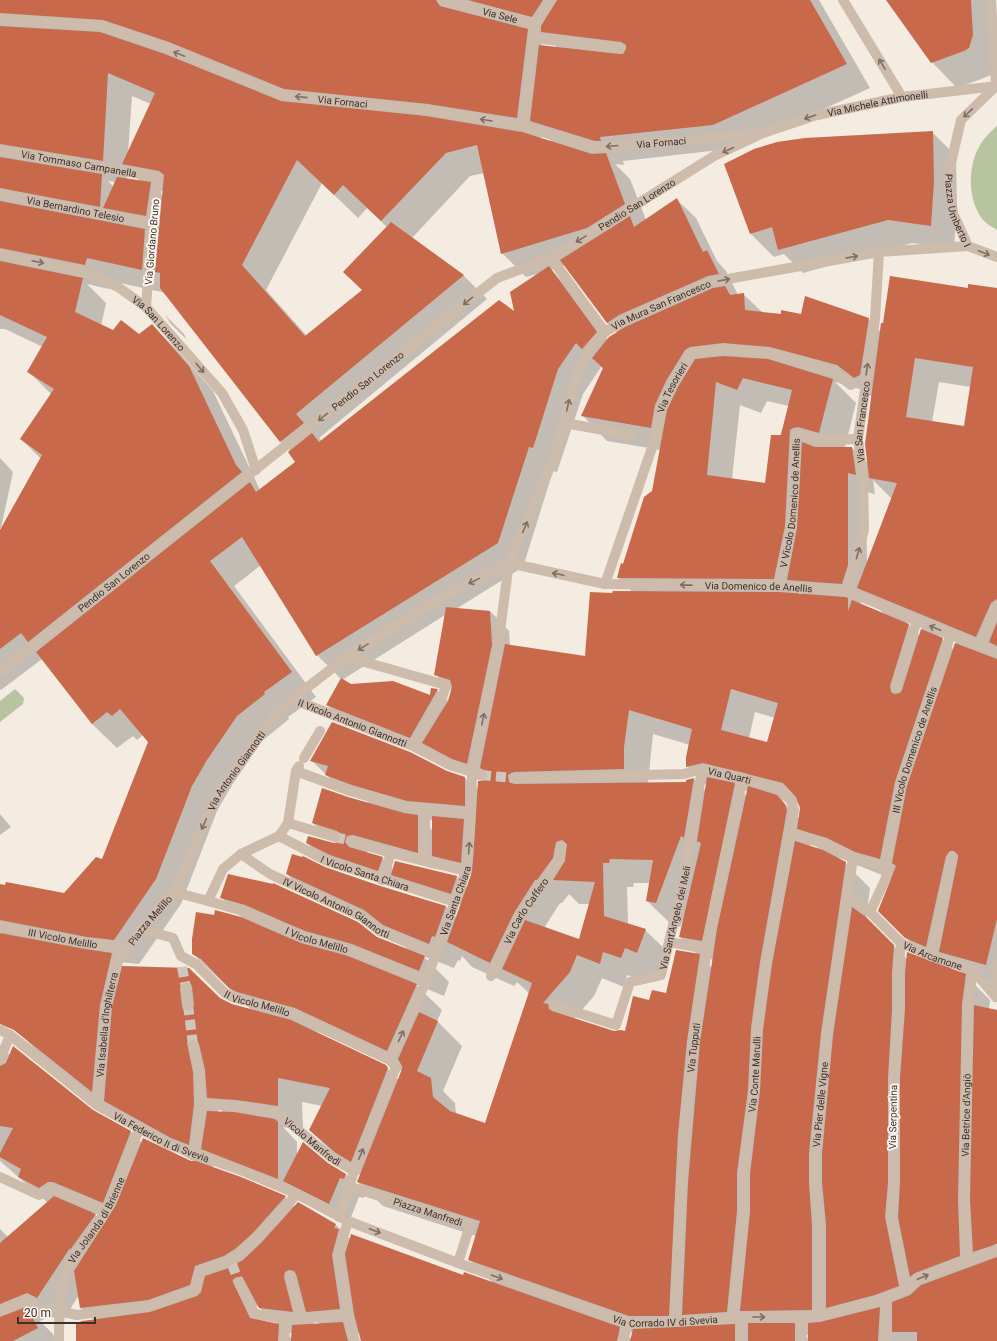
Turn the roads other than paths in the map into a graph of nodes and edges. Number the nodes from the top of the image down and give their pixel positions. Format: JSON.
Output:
{"nodes":[{"id":1,"x":442,"y":0,"type":"edge"},
{"id":2,"x":551,"y":0,"type":"edge"},
{"id":3,"x":842,"y":0,"type":"edge"},
{"id":4,"x":991,"y":0,"type":"edge"},
{"id":5,"x":0,"y":19,"type":"edge"},
{"id":6,"x":535,"y":24,"type":"junction"},
{"id":7,"x":533,"y":38,"type":"junction"},
{"id":8,"x":620,"y":48,"type":"dead end"},
{"id":9,"x":996,"y":86,"type":"edge"},
{"id":10,"x":902,"y":97,"type":"junction"},
{"id":11,"x":523,"y":126,"type":"junction"},
{"id":12,"x":763,"y":133,"type":"junction"},
{"id":13,"x":0,"y":150,"type":"edge"},
{"id":14,"x":158,"y":177,"type":"joint"},
{"id":15,"x":0,"y":194,"type":"edge"},
{"id":16,"x":152,"y":224,"type":"junction"},
{"id":17,"x":968,"y":246,"type":"junction"},
{"id":18,"x":879,"y":252,"type":"junction"},
{"id":19,"x":0,"y":254,"type":"edge"},
{"id":20,"x":997,"y":257,"type":"edge"},
{"id":21,"x":550,"y":258,"type":"junction"},
{"id":22,"x":146,"y":307,"type":"junction"},
{"id":23,"x":605,"y":332,"type":"junction"},
{"id":24,"x":851,"y":385,"type":"dead end"},
{"id":25,"x":565,"y":423,"type":"junction"},
{"id":26,"x":631,"y":435,"type":"dead end"},
{"id":27,"x":858,"y":439,"type":"junction"},
{"id":28,"x":256,"y":470,"type":"junction"},
{"id":29,"x":509,"y":563,"type":"junction"},
{"id":30,"x":605,"y":584,"type":"junction"},
{"id":31,"x":779,"y":586,"type":"junction"},
{"id":32,"x":847,"y":591,"type":"junction"},
{"id":33,"x":997,"y":606,"type":"edge"},
{"id":34,"x":917,"y":620,"type":"junction"},
{"id":35,"x":951,"y":634,"type":"junction"},
{"id":36,"x":980,"y":646,"type":"junction"},
{"id":37,"x":997,"y":653,"type":"edge"},
{"id":38,"x":347,"y":657,"type":"junction"},
{"id":39,"x":0,"y":672,"type":"edge"},
{"id":40,"x":896,"y":688,"type":"dead end"},
{"id":41,"x":292,"y":699,"type":"junction"},
{"id":42,"x":320,"y":731,"type":"dead end"},
{"id":43,"x":412,"y":746,"type":"junction"},
{"id":44,"x":299,"y":765,"type":"junction"},
{"id":45,"x":702,"y":769,"type":"junction"},
{"id":46,"x":477,"y":774,"type":"junction"},
{"id":47,"x":514,"y":778,"type":"tunnel mouth"},
{"id":48,"x":743,"y":778,"type":"junction"},
{"id":49,"x":424,"y":809,"type":"junction"},
{"id":50,"x":472,"y":813,"type":"junction"},
{"id":51,"x":288,"y":823,"type":"junction"},
{"id":52,"x":790,"y":833,"type":"junction"},
{"id":53,"x":279,"y":836,"type":"junction"},
{"id":54,"x":335,"y":837,"type":"tunnel mouth"},
{"id":55,"x":351,"y":841,"type":"tunnel mouth"},
{"id":56,"x":561,"y":846,"type":"dead end"},
{"id":57,"x":391,"y":853,"type":"junction"},
{"id":58,"x":240,"y":854,"type":"junction"},
{"id":59,"x":952,"y":857,"type":"dead end"},
{"id":60,"x":853,"y":858,"type":"junction"},
{"id":61,"x":425,"y":862,"type":"junction"},
{"id":62,"x":885,"y":867,"type":"junction"},
{"id":63,"x":466,"y":870,"type":"junction"},
{"id":64,"x":382,"y":880,"type":"junction"},
{"id":65,"x":174,"y":892,"type":"junction"},
{"id":66,"x":848,"y":895,"type":"junction"},
{"id":67,"x":208,"y":901,"type":"junction"},
{"id":68,"x":455,"y":902,"type":"junction"},
{"id":69,"x":870,"y":912,"type":"junction"},
{"id":70,"x":0,"y":926,"type":"edge"},
{"id":71,"x":141,"y":929,"type":"junction"},
{"id":72,"x":669,"y":942,"type":"junction"},
{"id":73,"x":901,"y":943,"type":"junction"},
{"id":74,"x":126,"y":948,"type":"junction"},
{"id":75,"x":707,"y":949,"type":"junction"},
{"id":76,"x":436,"y":952,"type":"junction"},
{"id":77,"x":181,"y":956,"type":"junction"},
{"id":78,"x":931,"y":956,"type":"junction"},
{"id":79,"x":997,"y":965,"type":"edge"},
{"id":80,"x":182,"y":968,"type":"tunnel mouth"},
{"id":81,"x":973,"y":970,"type":"junction"},
{"id":82,"x":491,"y":976,"type":"dead end"},
{"id":83,"x":426,"y":981,"type":"junction"},
{"id":84,"x":186,"y":988,"type":"tunnel mouth"},
{"id":85,"x":996,"y":997,"type":"edge"},
{"id":86,"x":188,"y":1005,"type":"tunnel mouth"},
{"id":87,"x":554,"y":1005,"type":"dead end"},
{"id":88,"x":0,"y":1030,"type":"edge"},
{"id":89,"x":10,"y":1035,"type":"junction"},
{"id":90,"x":193,"y":1045,"type":"tunnel mouth"},
{"id":91,"x":0,"y":1060,"type":"edge"},
{"id":92,"x":390,"y":1060,"type":"junction"},
{"id":93,"x":201,"y":1104,"type":"junction"},
{"id":94,"x":97,"y":1105,"type":"junction"},
{"id":95,"x":138,"y":1129,"type":"junction"},
{"id":96,"x":193,"y":1154,"type":"junction"},
{"id":97,"x":354,"y":1171,"type":"junction"},
{"id":98,"x":0,"y":1177,"type":"edge"},
{"id":99,"x":348,"y":1186,"type":"junction"},
{"id":100,"x":297,"y":1194,"type":"junction"},
{"id":101,"x":106,"y":1211,"type":"junction"},
{"id":102,"x":343,"y":1219,"type":"junction"},
{"id":103,"x":997,"y":1250,"type":"edge"},
{"id":104,"x":967,"y":1260,"type":"junction"},
{"id":105,"x":458,"y":1263,"type":"junction"},
{"id":106,"x":290,"y":1276,"type":"dead end"},
{"id":107,"x":239,"y":1283,"type":"tunnel mouth"},
{"id":108,"x":906,"y":1290,"type":"junction"},
{"id":109,"x":886,"y":1297,"type":"junction"},
{"id":110,"x":0,"y":1311,"type":"edge"},
{"id":111,"x":59,"y":1312,"type":"junction"},
{"id":112,"x":348,"y":1315,"type":"junction"},
{"id":113,"x":801,"y":1316,"type":"junction"},
{"id":114,"x":819,"y":1316,"type":"junction"},
{"id":115,"x":737,"y":1317,"type":"junction"},
{"id":116,"x":286,"y":1318,"type":"junction"},
{"id":117,"x":301,"y":1318,"type":"junction"},
{"id":118,"x":675,"y":1322,"type":"junction"},
{"id":119,"x":628,"y":1323,"type":"junction"},
{"id":120,"x":59,"y":1341,"type":"edge"},
{"id":121,"x":284,"y":1341,"type":"edge"},
{"id":122,"x":355,"y":1341,"type":"edge"},
{"id":123,"x":623,"y":1341,"type":"edge"},
{"id":124,"x":742,"y":1341,"type":"edge"},
{"id":125,"x":802,"y":1341,"type":"edge"},
{"id":126,"x":886,"y":1341,"type":"edge"}],
"edges":[{"from":1,"to":6,"type":"street","name":"Via Sele"},
{"from":2,"to":6,"type":"street"},
{"from":10,"to":3,"type":"street","one_way":true},
{"from":4,"to":9,"type":"street"},
{"from":11,"to":5,"type":"street","name":"Via Fornaci","one_way":true},
{"from":6,"to":7,"type":"street"},
{"from":7,"to":8,"type":"street"},
{"from":7,"to":11,"type":"street"},
{"from":9,"to":10,"type":"street","name":"Via Michele Attimonelli"},
{"from":9,"to":17,"type":"street","name":"Piazza Umberto I","one_way":true},
{"from":10,"to":12,"type":"street","name":"Via Michele Attimonelli","one_way":true},
{"from":12,"to":11,"type":"street","name":"Via Fornaci","one_way":true},
{"from":12,"to":21,"type":"street","name":"Pendio San Lorenzo","one_way":true},
{"from":13,"to":14,"type":"street","name":"Via Tommaso Campanella"},
{"from":14,"to":16,"type":"street","name":"Via Giordano Bruno"},
{"from":15,"to":16,"type":"street","name":"Via Bernardino Telesio"},
{"from":16,"to":22,"type":"street","name":"Via Giordano Bruno"},
{"from":17,"to":18,"type":"street","name":"Via Mura San Francesco"},
{"from":17,"to":20,"type":"street","name":"Piazza Umberto I","one_way":true},
{"from":23,"to":18,"type":"street","name":"Via Mura San Francesco","one_way":true},
{"from":27,"to":18,"type":"street","name":"Via San Francesco","one_way":true},
{"from":19,"to":22,"type":"street","name":"Via San Lorenzo","one_way":true},
{"from":21,"to":23,"type":"street"},
{"from":21,"to":28,"type":"street","name":"Pendio San Lorenzo","one_way":true},
{"from":22,"to":28,"type":"street","name":"Via San Lorenzo","one_way":true},
{"from":25,"to":23,"type":"street","name":"Via Mura San Francesco","one_way":true},
{"from":24,"to":30,"type":"street","name":"Via Tesorieri"},
{"from":25,"to":26,"type":"street"},
{"from":29,"to":25,"type":"street","name":"Via Mura San Francesco","one_way":true},
{"from":27,"to":31,"type":"street","name":"V Vicolo Domenico de Anellis"},
{"from":32,"to":27,"type":"street","name":"Via San Francesco","one_way":true},
{"from":28,"to":39,"type":"street","name":"Pendio San Lorenzo"},
{"from":30,"to":29,"type":"street","name":"Via Domenico de Anellis","one_way":true},
{"from":29,"to":38,"type":"street","name":"Via Antonio Giannotti","one_way":true},
{"from":46,"to":29,"type":"street","name":"Via Santa Chiara","one_way":true},
{"from":31,"to":30,"type":"street","name":"Via Domenico de Anellis","one_way":true},
{"from":31,"to":32,"type":"street","name":"Via Domenico de Anellis"},
{"from":32,"to":34,"type":"street","name":"Via Domenico de Anellis"},
{"from":33,"to":36,"type":"street"},
{"from":35,"to":34,"type":"street","name":"Via Domenico de Anellis","one_way":true},
{"from":34,"to":40,"type":"street"},
{"from":35,"to":36,"type":"street","name":"Via Domenico de Anellis"},
{"from":35,"to":62,"type":"street","name":"III Vicolo Domenico de Anellis"},
{"from":36,"to":37,"type":"street","name":"Via Domenico de Anellis"},
{"from":38,"to":41,"type":"street","name":"Via Antonio Giannotti"},
{"from":38,"to":43,"type":"street","name":"II Vicolo Antonio Giannotti"},
{"from":41,"to":43,"type":"street","name":"II Vicolo Antonio Giannotti"},
{"from":41,"to":65,"type":"street","name":"Via Antonio Giannotti","one_way":true},
{"from":42,"to":44,"type":"street"},
{"from":43,"to":46,"type":"street","name":"II Vicolo Antonio Giannotti"},
{"from":44,"to":49,"type":"street"},
{"from":44,"to":51,"type":"street"},
{"from":45,"to":47,"type":"street","name":"Via Quarti"},
{"from":45,"to":48,"type":"street","name":"Via Quarti"},
{"from":45,"to":72,"type":"street","name":"Via Sant'Angelo dei Meli"},
{"from":46,"to":50,"type":"street","name":"Via Santa Chiara"},
{"from":48,"to":52,"type":"street","name":"Via Quarti"},
{"from":48,"to":75,"type":"street","name":"Via Tupputi"},
{"from":49,"to":50,"type":"street"},
{"from":49,"to":61,"type":"street"},
{"from":63,"to":50,"type":"street","name":"Via Santa Chiara","one_way":true},
{"from":51,"to":53,"type":"street"},
{"from":51,"to":54,"type":"street"},
{"from":52,"to":60,"type":"street"},
{"from":52,"to":115,"type":"street","name":"Via Conte Marulli"},
{"from":53,"to":58,"type":"street"},
{"from":53,"to":64,"type":"street","name":"I Vicolo Santa Chiara"},
{"from":55,"to":57,"type":"street"},
{"from":56,"to":82,"type":"street","name":"Via Carlo Caffero"},
{"from":57,"to":61,"type":"street"},
{"from":57,"to":64,"type":"street"},
{"from":58,"to":67,"type":"street"},
{"from":58,"to":76,"type":"street","name":"IV Vicolo Antonio Giannotti"},
{"from":59,"to":78,"type":"street"},
{"from":60,"to":62,"type":"street"},
{"from":60,"to":66,"type":"street","name":"Via Pier delle Vigne"},
{"from":61,"to":63,"type":"street"},
{"from":62,"to":69,"type":"street","name":"III Vicolo Domenico de Anellis"},
{"from":63,"to":68,"type":"street","name":"Via Santa Chiara"},
{"from":64,"to":68,"type":"street","name":"I Vicolo Santa Chiara"},
{"from":65,"to":67,"type":"street"},
{"from":65,"to":71,"type":"street","name":"Piazza Melillo"},
{"from":66,"to":69,"type":"street","name":"Via Arcamone"},
{"from":66,"to":114,"type":"street","name":"Via Pier delle Vigne"},
{"from":67,"to":83,"type":"street","name":"I Vicolo Melillo"},
{"from":68,"to":76,"type":"street","name":"Via Santa Chiara"},
{"from":69,"to":73,"type":"street","name":"Via Arcamone"},
{"from":70,"to":74,"type":"street","name":"III Vicolo Melillo"},
{"from":71,"to":74,"type":"street","name":"Piazza Melillo"},
{"from":71,"to":77,"type":"street"},
{"from":72,"to":75,"type":"street"},
{"from":72,"to":87,"type":"street","name":"Via Sant'Angelo dei Meli"},
{"from":73,"to":78,"type":"street","name":"Via Arcamone"},
{"from":73,"to":108,"type":"street","name":"Via Serpentina"},
{"from":74,"to":94,"type":"street","name":"Via Isabella d'Inghilterra"},
{"from":75,"to":118,"type":"street","name":"Via Tupputi"},
{"from":76,"to":83,"type":"street","name":"Via Santa Chiara"},
{"from":77,"to":80,"type":"street"},
{"from":77,"to":92,"type":"street","name":"II Vicolo Melillo"},
{"from":78,"to":81,"type":"street","name":"Via Arcamone"},
{"from":79,"to":85,"type":"street"},
{"from":81,"to":85,"type":"street","name":"Via Arcamone"},
{"from":81,"to":104,"type":"street","name":"Via Betrice d'Angiò"},
{"from":92,"to":83,"type":"street","name":"Via Santa Chiara","one_way":true},
{"from":84,"to":86,"type":"street"},
{"from":88,"to":89,"type":"street","name":"Via Federico II di Svevia"},
{"from":89,"to":91,"type":"street"},
{"from":89,"to":94,"type":"street","name":"Via Federico II di Svevia"},
{"from":90,"to":93,"type":"street"},
{"from":97,"to":92,"type":"street","one_way":true},
{"from":93,"to":96,"type":"street"},
{"from":93,"to":97,"type":"street","name":"Vicolo Manfredi"},
{"from":94,"to":95,"type":"street","name":"Via Federico II di Svevia"},
{"from":95,"to":96,"type":"street","name":"Via Federico II di Svevia"},
{"from":95,"to":101,"type":"street","name":"Via Jolanda di Brienne"},
{"from":96,"to":100,"type":"street","name":"Via Federico II di Svevia"},
{"from":97,"to":99,"type":"street"},
{"from":98,"to":101,"type":"street"},
{"from":99,"to":102,"type":"street"},
{"from":99,"to":105,"type":"street","name":"Piazza Manfredi"},
{"from":100,"to":102,"type":"street","name":"Via Federico II di Svevia"},
{"from":100,"to":111,"type":"street"},
{"from":101,"to":111,"type":"street","name":"Via Jolanda di Brienne"},
{"from":102,"to":105,"type":"street","name":"Via Corrado IV di Svevia","one_way":true},
{"from":102,"to":112,"type":"street"},
{"from":103,"to":104,"type":"street","name":"Via Corrado IV di Svevia"},
{"from":108,"to":104,"type":"street","name":"Via Corrado IV di Svevia","one_way":true},
{"from":105,"to":119,"type":"street","name":"Via Corrado IV di Svevia","one_way":true},
{"from":106,"to":117,"type":"street"},
{"from":107,"to":116,"type":"street"},
{"from":108,"to":109,"type":"street","name":"Via Corrado IV di Svevia"},
{"from":109,"to":114,"type":"street","name":"Via Corrado IV di Svevia"},
{"from":109,"to":126,"type":"street"},
{"from":110,"to":111,"type":"street"},
{"from":111,"to":120,"type":"street","name":"Via Jolanda di Brienne"},
{"from":112,"to":117,"type":"street"},
{"from":112,"to":122,"type":"street"},
{"from":113,"to":114,"type":"street","name":"Via Corrado IV di Svevia"},
{"from":115,"to":113,"type":"street","name":"Via Corrado IV di Svevia","one_way":true},
{"from":113,"to":125,"type":"street"},
{"from":115,"to":118,"type":"street","name":"Via Corrado IV di Svevia"},
{"from":115,"to":124,"type":"street","name":"Via Conte Marulli"},
{"from":116,"to":117,"type":"street"},
{"from":116,"to":121,"type":"street"},
{"from":118,"to":119,"type":"street","name":"Via Corrado IV di Svevia"},
{"from":119,"to":123,"type":"street"}]}
